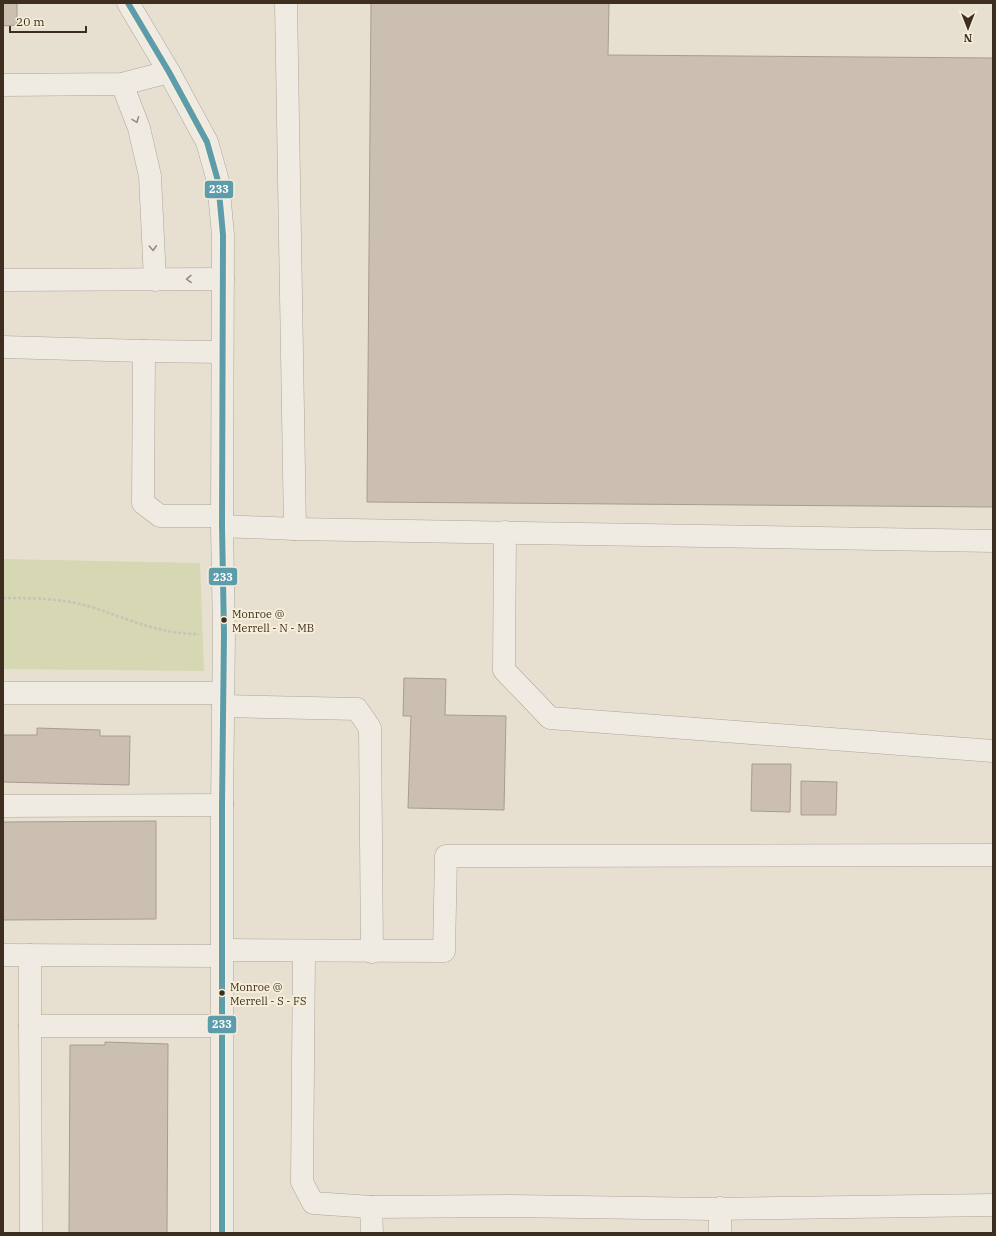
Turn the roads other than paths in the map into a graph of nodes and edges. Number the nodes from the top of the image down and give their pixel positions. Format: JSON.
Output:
{"nodes":[{"id":1,"x":128,"y":3,"type":"edge"},
{"id":2,"x":286,"y":3,"type":"edge"},
{"id":3,"x":169,"y":72,"type":"junction"},
{"id":4,"x":122,"y":84,"type":"junction"},
{"id":5,"x":3,"y":85,"type":"edge"},
{"id":6,"x":223,"y":279,"type":"junction"},
{"id":7,"x":3,"y":280,"type":"edge"},
{"id":8,"x":155,"y":280,"type":"junction"},
{"id":9,"x":3,"y":347,"type":"edge"},
{"id":10,"x":144,"y":351,"type":"junction"},
{"id":11,"x":222,"y":352,"type":"junction"},
{"id":12,"x":222,"y":521,"type":"junction"},
{"id":13,"x":296,"y":529,"type":"junction"},
{"id":14,"x":505,"y":532,"type":"junction"},
{"id":15,"x":993,"y":541,"type":"edge"},
{"id":16,"x":3,"y":693,"type":"edge"},
{"id":17,"x":223,"y":700,"type":"junction"},
{"id":18,"x":993,"y":751,"type":"edge"},
{"id":19,"x":222,"y":805,"type":"junction"},
{"id":20,"x":3,"y":806,"type":"edge"},
{"id":21,"x":993,"y":855,"type":"edge"},
{"id":22,"x":304,"y":951,"type":"junction"},
{"id":23,"x":372,"y":952,"type":"junction"},
{"id":24,"x":222,"y":953,"type":"junction"},
{"id":25,"x":3,"y":955,"type":"edge"},
{"id":26,"x":30,"y":955,"type":"junction"},
{"id":27,"x":30,"y":1026,"type":"junction"},
{"id":28,"x":222,"y":1026,"type":"junction"},
{"id":29,"x":993,"y":1205,"type":"edge"},
{"id":30,"x":371,"y":1207,"type":"junction"},
{"id":31,"x":720,"y":1208,"type":"junction"},
{"id":32,"x":31,"y":1233,"type":"edge"},
{"id":33,"x":222,"y":1233,"type":"edge"},
{"id":34,"x":372,"y":1233,"type":"edge"},
{"id":35,"x":720,"y":1233,"type":"edge"}],
"edges":[{"from":1,"to":3,"type":"street"},
{"from":2,"to":13,"type":"street"},
{"from":3,"to":4,"type":"street"},
{"from":3,"to":6,"type":"street"},
{"from":4,"to":5,"type":"street"},
{"from":4,"to":8,"type":"street","one_way":true},
{"from":6,"to":8,"type":"street","one_way":true},
{"from":6,"to":11,"type":"street"},
{"from":7,"to":8,"type":"street"},
{"from":9,"to":10,"type":"street"},
{"from":10,"to":11,"type":"street"},
{"from":10,"to":12,"type":"street"},
{"from":11,"to":12,"type":"street"},
{"from":12,"to":13,"type":"street"},
{"from":12,"to":17,"type":"street"},
{"from":13,"to":14,"type":"street"},
{"from":14,"to":15,"type":"street"},
{"from":14,"to":18,"type":"street"},
{"from":16,"to":17,"type":"street"},
{"from":17,"to":19,"type":"street"},
{"from":17,"to":23,"type":"street"},
{"from":19,"to":20,"type":"street"},
{"from":19,"to":24,"type":"street"},
{"from":21,"to":23,"type":"street"},
{"from":22,"to":23,"type":"street"},
{"from":22,"to":24,"type":"street"},
{"from":22,"to":30,"type":"street"},
{"from":24,"to":26,"type":"street"},
{"from":24,"to":28,"type":"street"},
{"from":25,"to":26,"type":"street"},
{"from":26,"to":27,"type":"street"},
{"from":27,"to":28,"type":"street"},
{"from":27,"to":32,"type":"street"},
{"from":28,"to":33,"type":"street"},
{"from":29,"to":31,"type":"street"},
{"from":30,"to":31,"type":"street"},
{"from":30,"to":34,"type":"street"},
{"from":31,"to":35,"type":"street"}]}
